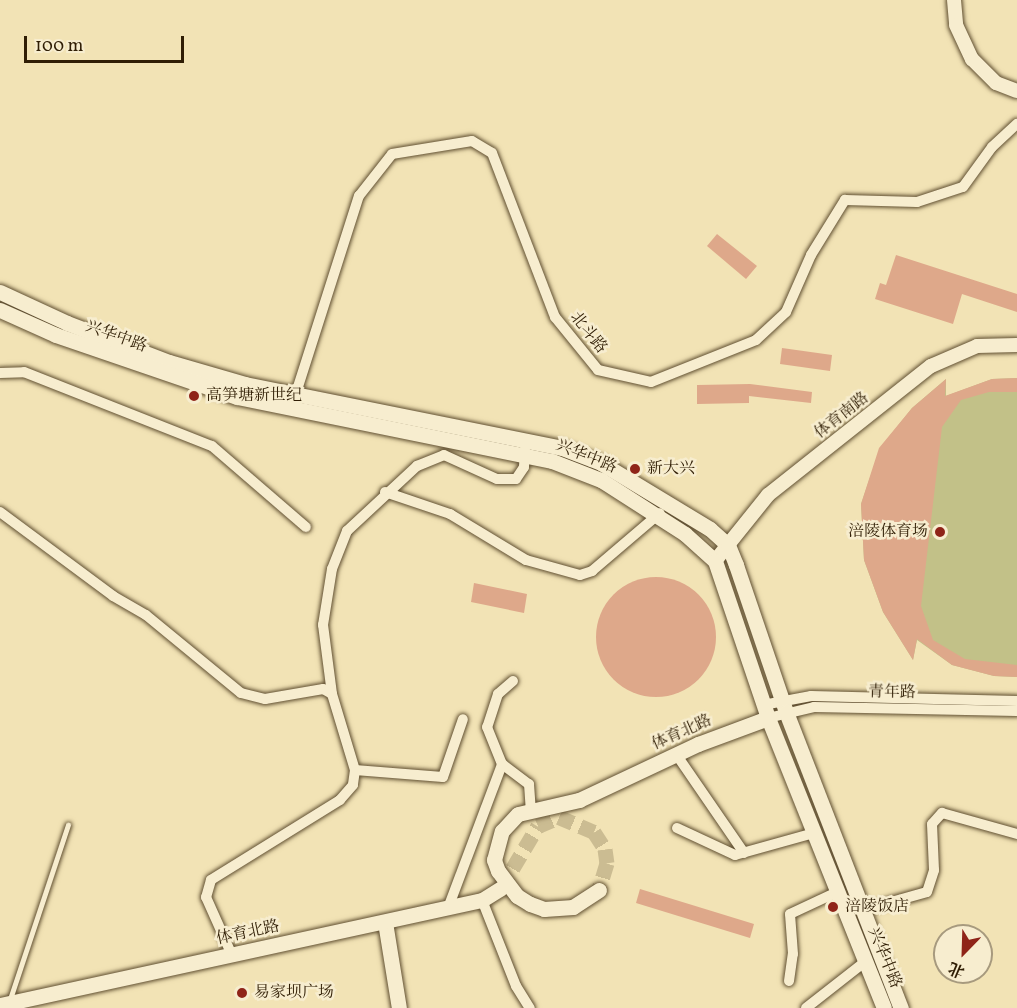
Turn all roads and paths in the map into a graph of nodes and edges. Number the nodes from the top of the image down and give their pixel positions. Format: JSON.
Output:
{"nodes":[{"id":1,"x":954,"y":0,"type":"edge"},
{"id":2,"x":1017,"y":91,"type":"edge"},
{"id":3,"x":1017,"y":124,"type":"edge"},
{"id":4,"x":0,"y":292,"type":"edge"},
{"id":5,"x":0,"y":310,"type":"edge"},
{"id":6,"x":1017,"y":345,"type":"edge"},
{"id":7,"x":0,"y":373,"type":"edge"},
{"id":8,"x":296,"y":393,"type":"junction"},
{"id":9,"x":525,"y":446,"type":"junction"},
{"id":10,"x":385,"y":492,"type":"junction"},
{"id":11,"x":671,"y":503,"type":"junction"},
{"id":12,"x":0,"y":512,"type":"edge"},
{"id":13,"x":658,"y":515,"type":"junction"},
{"id":14,"x":306,"y":527,"type":"dead end"},
{"id":15,"x":728,"y":545,"type":"junction"},
{"id":16,"x":715,"y":561,"type":"junction"},
{"id":17,"x":513,"y":681,"type":"dead end"},
{"id":18,"x":332,"y":694,"type":"junction"},
{"id":19,"x":1017,"y":701,"type":"edge"},
{"id":20,"x":784,"y":706,"type":"junction"},
{"id":21,"x":1017,"y":711,"type":"edge"},
{"id":22,"x":765,"y":712,"type":"junction"},
{"id":23,"x":462,"y":719,"type":"dead end"},
{"id":24,"x":676,"y":754,"type":"junction"},
{"id":25,"x":502,"y":764,"type":"junction"},
{"id":26,"x":355,"y":770,"type":"junction"},
{"id":27,"x":531,"y":810,"type":"junction"},
{"id":28,"x":68,"y":825,"type":"dead end"},
{"id":29,"x":677,"y":828,"type":"dead end"},
{"id":30,"x":814,"y":832,"type":"junction"},
{"id":31,"x":1017,"y":834,"type":"edge"},
{"id":32,"x":744,"y":853,"type":"junction"},
{"id":33,"x":501,"y":888,"type":"tunnel mouth"},
{"id":34,"x":599,"y":890,"type":"tunnel mouth"},
{"id":35,"x":837,"y":892,"type":"junction"},
{"id":36,"x":482,"y":900,"type":"junction"},
{"id":37,"x":448,"y":908,"type":"junction"},
{"id":38,"x":863,"y":910,"type":"junction"},
{"id":39,"x":385,"y":922,"type":"junction"},
{"id":40,"x":232,"y":955,"type":"junction"},
{"id":41,"x":866,"y":962,"type":"junction"},
{"id":42,"x":789,"y":981,"type":"dead end"},
{"id":43,"x":4,"y":1004,"type":"edge"},
{"id":44,"x":399,"y":1008,"type":"edge"},
{"id":45,"x":530,"y":1008,"type":"edge"},
{"id":46,"x":806,"y":1008,"type":"edge"},
{"id":47,"x":884,"y":1008,"type":"edge"},
{"id":48,"x":901,"y":1008,"type":"edge"}],
"edges":[{"from":1,"to":2,"type":"street"},
{"from":3,"to":8,"type":"street","name":"北斗路"},
{"from":4,"to":8,"type":"main road"},
{"from":5,"to":9,"type":"main road","name":"兴华中路"},
{"from":6,"to":15,"type":"street","name":"体育南路"},
{"from":7,"to":14,"type":"street"},
{"from":8,"to":9,"type":"main road"},
{"from":9,"to":10,"type":"street"},
{"from":9,"to":11,"type":"main road"},
{"from":9,"to":13,"type":"main road","name":"兴华中路"},
{"from":10,"to":13,"type":"street"},
{"from":10,"to":18,"type":"street"},
{"from":11,"to":13,"type":"street"},
{"from":11,"to":15,"type":"main road"},
{"from":12,"to":18,"type":"street"},
{"from":13,"to":16,"type":"main road","name":"兴华中路"},
{"from":15,"to":16,"type":"street","name":"体育南路"},
{"from":15,"to":20,"type":"main road"},
{"from":16,"to":22,"type":"main road","name":"兴华中路"},
{"from":17,"to":25,"type":"street"},
{"from":18,"to":26,"type":"street"},
{"from":19,"to":20,"type":"street"},
{"from":20,"to":21,"type":"street","name":"青年路"},
{"from":20,"to":22,"type":"street"},
{"from":20,"to":38,"type":"main road"},
{"from":22,"to":24,"type":"main road","name":"体育北路"},
{"from":22,"to":30,"type":"main road","name":"兴华中路"},
{"from":23,"to":26,"type":"street"},
{"from":24,"to":27,"type":"main road","name":"体育北路"},
{"from":24,"to":32,"type":"street"},
{"from":25,"to":27,"type":"street"},
{"from":25,"to":37,"type":"street"},
{"from":26,"to":40,"type":"street"},
{"from":27,"to":34,"type":"main road","name":"体育北路"},
{"from":28,"to":43,"type":"lane"},
{"from":29,"to":32,"type":"street"},
{"from":30,"to":32,"type":"street"},
{"from":30,"to":35,"type":"main road","name":"兴华中路"},
{"from":31,"to":38,"type":"street"},
{"from":33,"to":36,"type":"main road","name":"体育北路"},
{"from":35,"to":41,"type":"main road","name":"兴华中路"},
{"from":35,"to":42,"type":"street"},
{"from":36,"to":37,"type":"main road","name":"体育北路"},
{"from":36,"to":45,"type":"street"},
{"from":37,"to":39,"type":"main road","name":"体育北路"},
{"from":38,"to":48,"type":"main road"},
{"from":39,"to":40,"type":"main road","name":"体育北路"},
{"from":39,"to":44,"type":"main road"},
{"from":40,"to":43,"type":"main road","name":"体育北路"},
{"from":41,"to":46,"type":"street"},
{"from":41,"to":47,"type":"main road","name":"兴华中路"}]}
